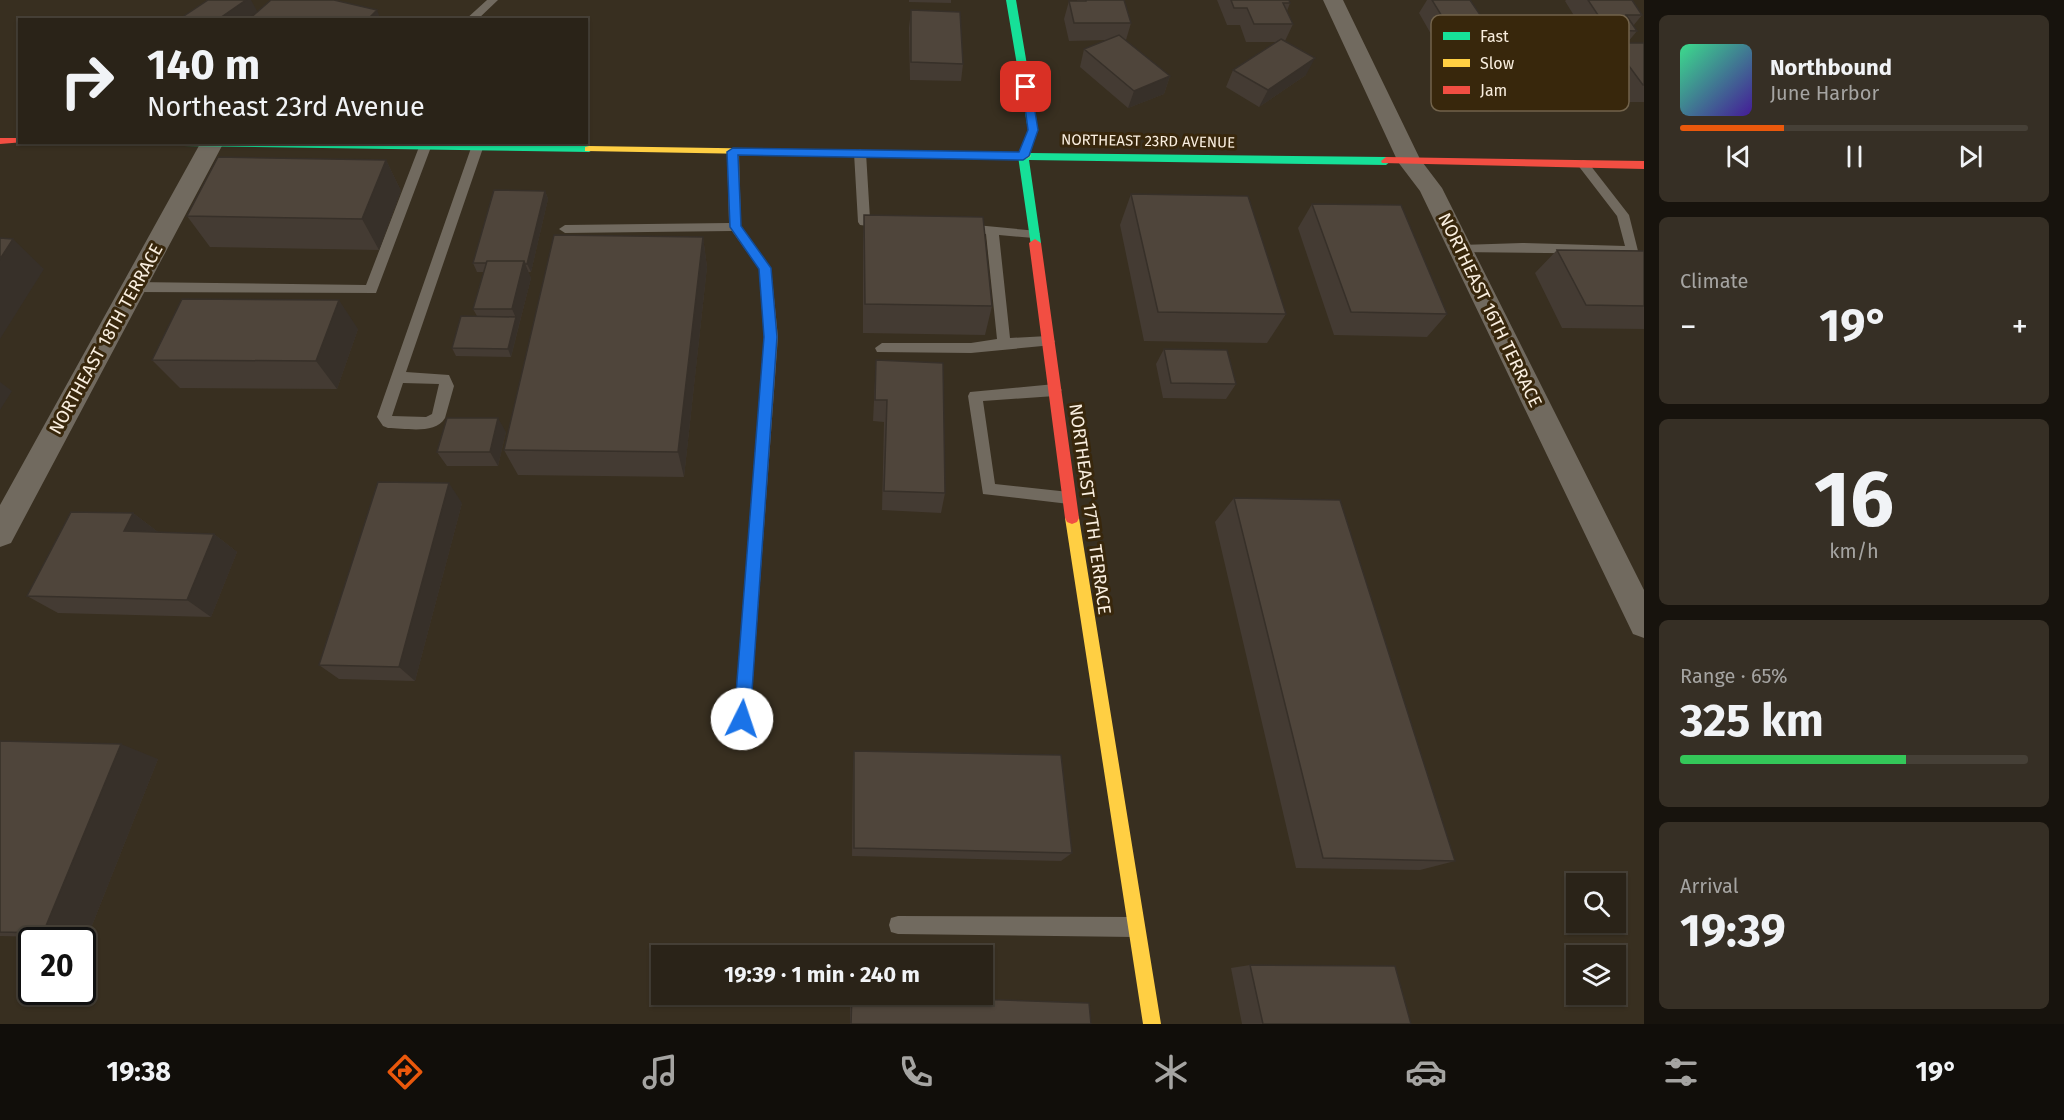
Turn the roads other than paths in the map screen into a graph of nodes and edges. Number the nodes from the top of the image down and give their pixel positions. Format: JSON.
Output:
{"nodes":[{"id":1,"x":493,"y":0,"type":"edge"},
{"id":2,"x":1011,"y":0,"type":"edge"},
{"id":3,"x":1333,"y":0,"type":"edge"},
{"id":4,"x":472,"y":18,"type":"edge"},
{"id":5,"x":0,"y":141,"type":"edge"},
{"id":6,"x":18,"y":141,"type":"edge"},
{"id":7,"x":212,"y":144,"type":"joint"},
{"id":8,"x":356,"y":144,"type":"edge"},
{"id":9,"x":425,"y":147,"type":"junction"},
{"id":10,"x":477,"y":148,"type":"junction"},
{"id":11,"x":733,"y":152,"type":"junction"},
{"id":12,"x":860,"y":153,"type":"junction"},
{"id":13,"x":1023,"y":156,"type":"junction"},
{"id":14,"x":1410,"y":162,"type":"junction"},
{"id":15,"x":1582,"y":164,"type":"junction"},
{"id":16,"x":1644,"y":165,"type":"edge"},
{"id":17,"x":899,"y":225,"type":"edge"},
{"id":18,"x":735,"y":227,"type":"junction"},
{"id":19,"x":954,"y":227,"type":"edge"},
{"id":20,"x":565,"y":230,"type":"dead end"},
{"id":21,"x":992,"y":231,"type":"junction"},
{"id":22,"x":1034,"y":234,"type":"junction"},
{"id":23,"x":1461,"y":249,"type":"junction"},
{"id":24,"x":134,"y":286,"type":"junction"},
{"id":25,"x":1048,"y":341,"type":"junction"},
{"id":26,"x":1004,"y":343,"type":"junction"},
{"id":27,"x":882,"y":348,"type":"dead end"},
{"id":28,"x":398,"y":377,"type":"junction"},
{"id":29,"x":1055,"y":390,"type":"junction"},
{"id":30,"x":1069,"y":498,"type":"junction"},
{"id":31,"x":0,"y":534,"type":"edge"},
{"id":32,"x":1644,"y":622,"type":"edge"},
{"id":33,"x":742,"y":719,"type":"dead end"},
{"id":34,"x":898,"y":925,"type":"dead end"},
{"id":35,"x":1137,"y":927,"type":"junction"},
{"id":36,"x":1152,"y":1024,"type":"edge"}],
"edges":[{"from":1,"to":4,"type":"lane"},
{"from":2,"to":13,"type":"main road","name":"NORTHEAST 17TH TERRACE"},
{"from":3,"to":14,"type":"street","name":"NORTHEAST 16TH TERRACE"},
{"from":5,"to":6,"type":"main road"},
{"from":7,"to":8,"type":"main road","name":"NORTHEAST 23RD AVENUE"},
{"from":7,"to":24,"type":"street","name":"NORTHEAST 18TH TERRACE"},
{"from":8,"to":9,"type":"main road","name":"NORTHEAST 23RD AVENUE"},
{"from":9,"to":10,"type":"main road","name":"NORTHEAST 23RD AVENUE"},
{"from":9,"to":24,"type":"lane"},
{"from":10,"to":11,"type":"main road","name":"NORTHEAST 23RD AVENUE"},
{"from":10,"to":28,"type":"lane"},
{"from":11,"to":12,"type":"main road","name":"NORTHEAST 23RD AVENUE"},
{"from":11,"to":18,"type":"lane"},
{"from":12,"to":13,"type":"main road","name":"NORTHEAST 23RD AVENUE"},
{"from":12,"to":17,"type":"lane"},
{"from":13,"to":14,"type":"main road","name":"NORTHEAST 23RD AVENUE"},
{"from":13,"to":22,"type":"main road","name":"NORTHEAST 17TH TERRACE"},
{"from":14,"to":15,"type":"main road","name":"NORTHEAST 23RD AVENUE"},
{"from":14,"to":23,"type":"street","name":"NORTHEAST 16TH TERRACE"},
{"from":15,"to":16,"type":"main road","name":"NORTHEAST 23RD AVENUE"},
{"from":15,"to":23,"type":"lane"},
{"from":18,"to":20,"type":"lane"},
{"from":18,"to":33,"type":"lane"},
{"from":19,"to":21,"type":"lane"},
{"from":21,"to":22,"type":"lane"},
{"from":21,"to":26,"type":"lane"},
{"from":22,"to":25,"type":"main road","name":"NORTHEAST 17TH TERRACE"},
{"from":23,"to":32,"type":"street","name":"NORTHEAST 16TH TERRACE"},
{"from":24,"to":31,"type":"street","name":"NORTHEAST 18TH TERRACE"},
{"from":25,"to":26,"type":"lane"},
{"from":25,"to":29,"type":"main road","name":"NORTHEAST 17TH TERRACE"},
{"from":26,"to":27,"type":"lane"},
{"from":28,"to":28,"type":"lane"},
{"from":29,"to":30,"type":"main road","name":"NORTHEAST 17TH TERRACE"},
{"from":29,"to":30,"type":"lane"},
{"from":30,"to":35,"type":"main road","name":"NORTHEAST 17TH TERRACE"},
{"from":34,"to":35,"type":"lane"},
{"from":35,"to":36,"type":"main road","name":"NORTHEAST 17TH TERRACE"}]}
